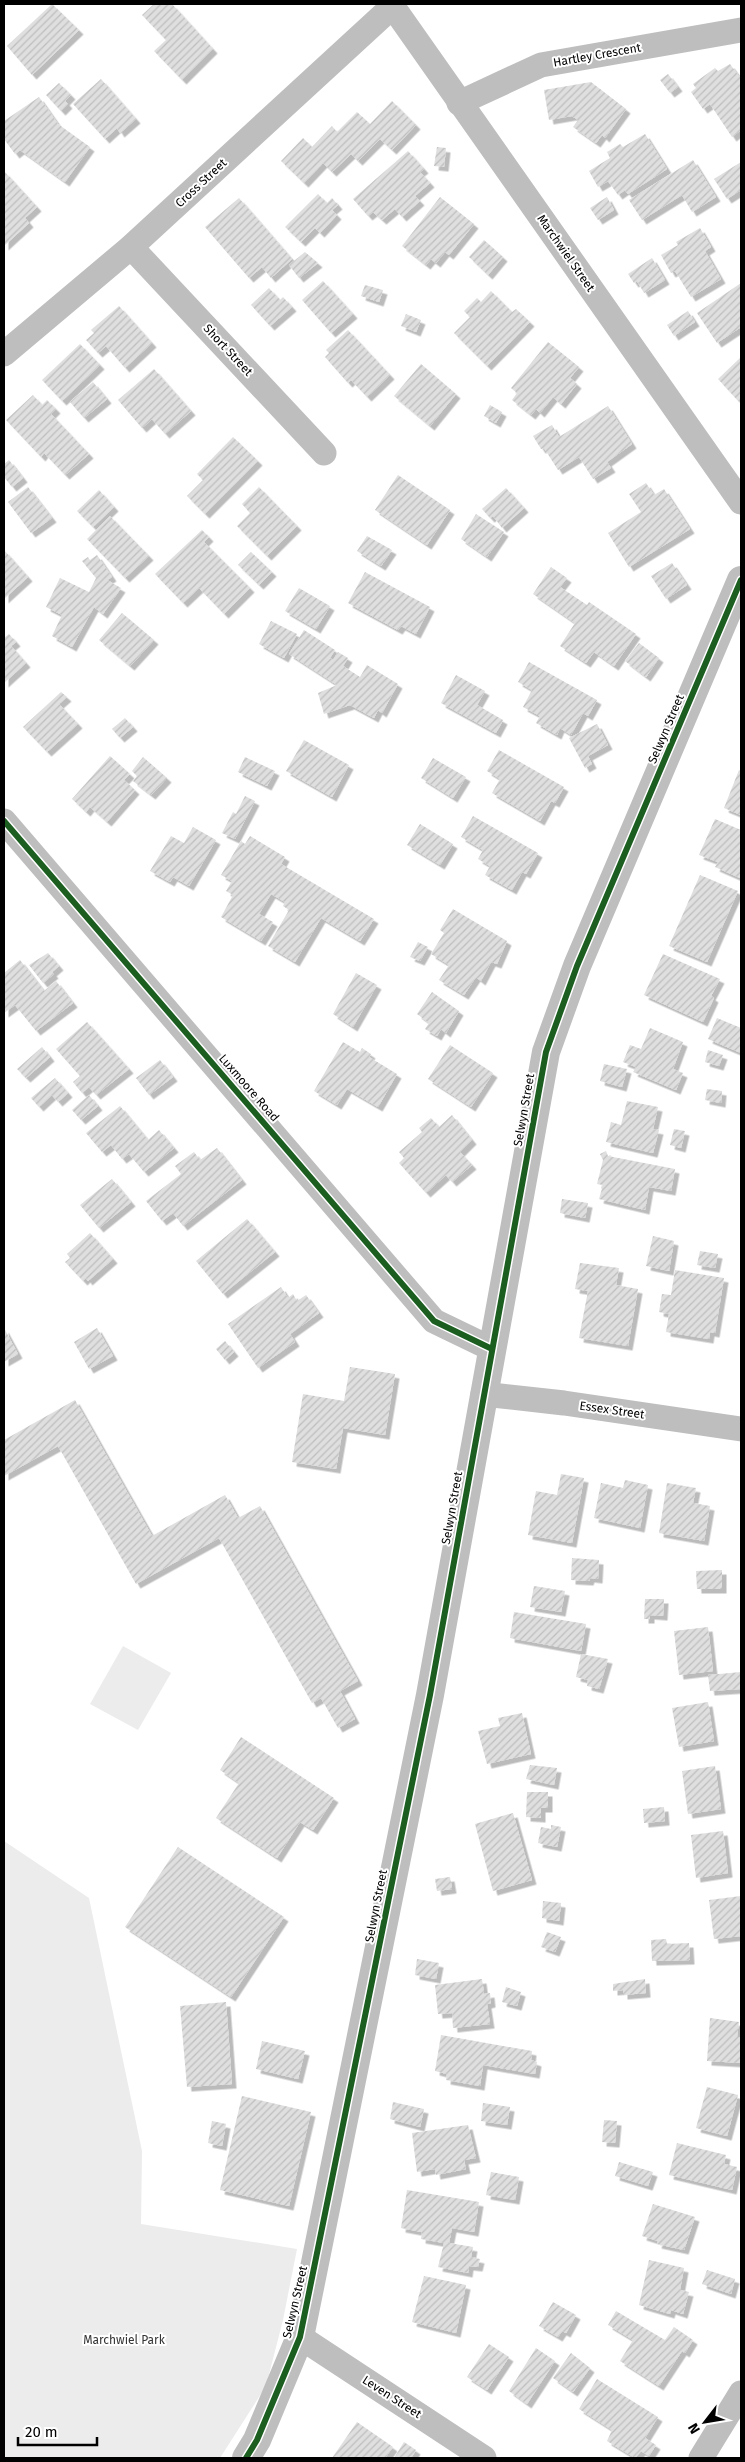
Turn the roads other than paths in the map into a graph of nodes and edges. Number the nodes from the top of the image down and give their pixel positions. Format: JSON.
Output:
{"nodes":[{"id":1,"x":392,"y":5,"type":"edge"},
{"id":2,"x":741,"y":30,"type":"edge"},
{"id":3,"x":459,"y":103,"type":"junction"},
{"id":4,"x":131,"y":247,"type":"junction"},
{"id":5,"x":4,"y":354,"type":"edge"},
{"id":6,"x":324,"y":453,"type":"dead end"},
{"id":7,"x":741,"y":502,"type":"edge"},
{"id":8,"x":741,"y":580,"type":"edge"},
{"id":9,"x":4,"y":822,"type":"edge"},
{"id":10,"x":492,"y":1349,"type":"junction"},
{"id":11,"x":483,"y":1394,"type":"junction"},
{"id":12,"x":741,"y":1429,"type":"edge"},
{"id":13,"x":300,"y":2337,"type":"junction"},
{"id":14,"x":741,"y":2393,"type":"edge"},
{"id":15,"x":246,"y":2458,"type":"edge"},
{"id":16,"x":484,"y":2458,"type":"edge"},
{"id":17,"x":700,"y":2458,"type":"edge"}],
"edges":[{"from":1,"to":3,"type":"street","name":"Marchwiel Street"},
{"from":1,"to":4,"type":"street","name":"Cross Street"},
{"from":2,"to":3,"type":"street","name":"Hartley Crescent"},
{"from":3,"to":7,"type":"street","name":"Marchwiel Street"},
{"from":4,"to":5,"type":"street","name":"Cross Street"},
{"from":4,"to":6,"type":"street","name":"Short Street"},
{"from":8,"to":10,"type":"street","name":"Selwyn Street"},
{"from":9,"to":10,"type":"street","name":"Luxmoore Road"},
{"from":10,"to":11,"type":"street","name":"Selwyn Street"},
{"from":11,"to":12,"type":"street","name":"Essex Street"},
{"from":11,"to":13,"type":"street","name":"Selwyn Street"},
{"from":13,"to":15,"type":"street","name":"Selwyn Street"},
{"from":13,"to":16,"type":"street","name":"Leven Street"},
{"from":14,"to":17,"type":"street"}]}
